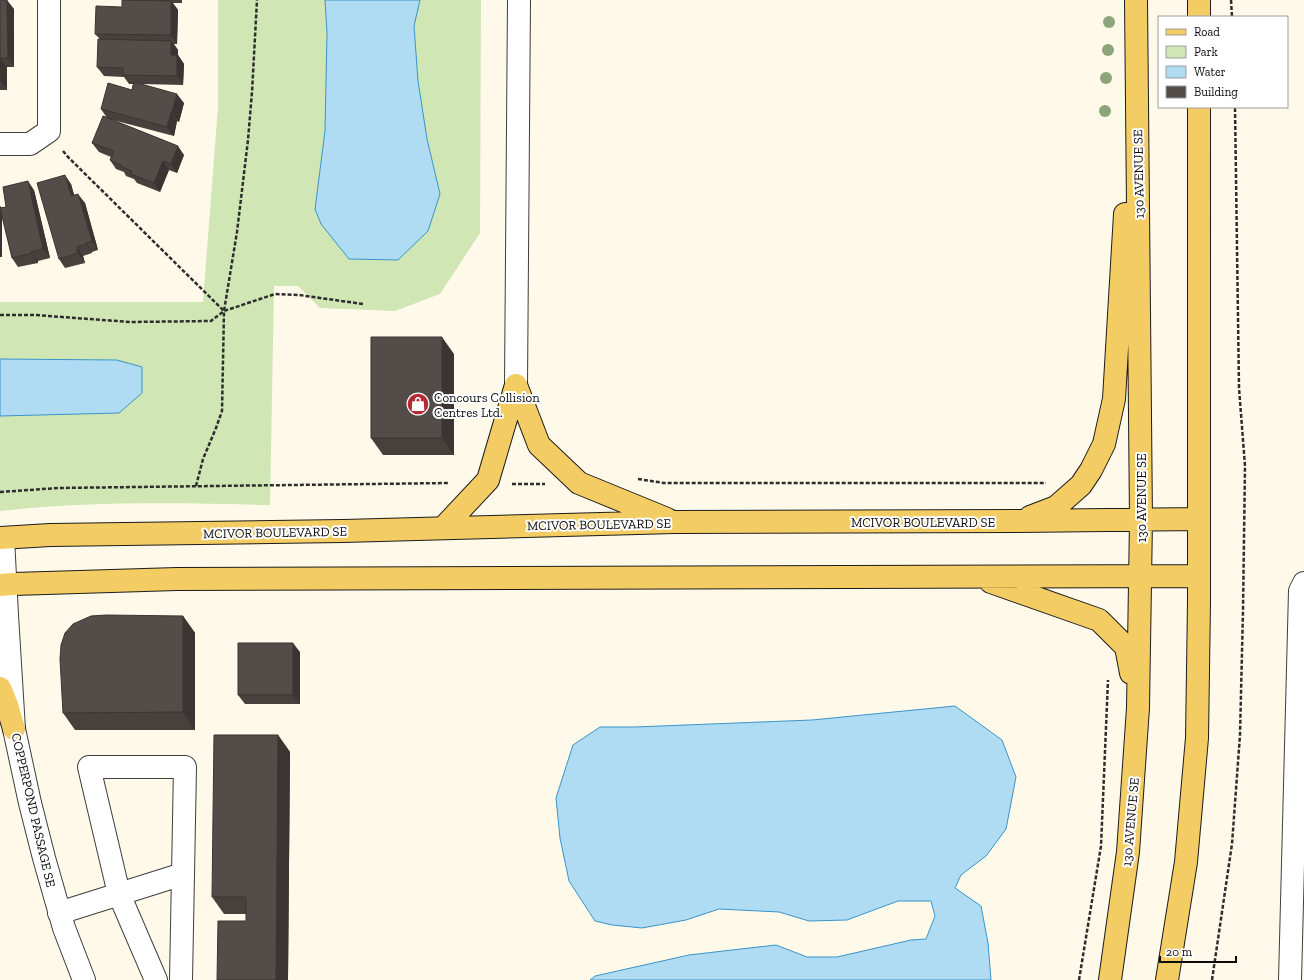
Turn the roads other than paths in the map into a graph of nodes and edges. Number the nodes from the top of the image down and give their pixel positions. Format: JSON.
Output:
{"nodes":[{"id":1,"x":49,"y":0,"type":"edge"},
{"id":2,"x":519,"y":0,"type":"edge"},
{"id":3,"x":1199,"y":0,"type":"edge"},
{"id":4,"x":1136,"y":8,"type":"edge"},
{"id":5,"x":1199,"y":16,"type":"edge"},
{"id":6,"x":1199,"y":108,"type":"edge"},
{"id":7,"x":0,"y":144,"type":"edge"},
{"id":8,"x":516,"y":385,"type":"junction"},
{"id":9,"x":1199,"y":519,"type":"junction"},
{"id":10,"x":1142,"y":520,"type":"junction"},
{"id":11,"x":1017,"y":521,"type":"junction"},
{"id":12,"x":675,"y":522,"type":"junction"},
{"id":13,"x":443,"y":528,"type":"junction"},
{"id":14,"x":2,"y":538,"type":"edge"},
{"id":15,"x":1141,"y":576,"type":"junction"},
{"id":16,"x":1199,"y":576,"type":"junction"},
{"id":17,"x":974,"y":577,"type":"junction"},
{"id":18,"x":1304,"y":583,"type":"edge"},
{"id":19,"x":2,"y":585,"type":"edge"},
{"id":20,"x":0,"y":688,"type":"edge"},
{"id":21,"x":1138,"y":708,"type":"junction"},
{"id":22,"x":14,"y":729,"type":"junction"},
{"id":23,"x":183,"y":874,"type":"junction"},
{"id":24,"x":119,"y":894,"type":"junction"},
{"id":25,"x":59,"y":913,"type":"junction"},
{"id":26,"x":84,"y":980,"type":"edge"},
{"id":27,"x":156,"y":980,"type":"edge"},
{"id":28,"x":181,"y":980,"type":"edge"},
{"id":29,"x":1110,"y":980,"type":"edge"},
{"id":30,"x":1167,"y":980,"type":"edge"},
{"id":31,"x":1290,"y":980,"type":"edge"}],
"edges":[{"from":1,"to":7,"type":"street"},
{"from":2,"to":8,"type":"street"},
{"from":3,"to":5,"type":"main road"},
{"from":4,"to":10,"type":"main road","name":"130 AVENUE SE"},
{"from":4,"to":11,"type":"main road","name":"130 AVENUE SE"},
{"from":6,"to":9,"type":"main road"},
{"from":8,"to":12,"type":"main road"},
{"from":8,"to":13,"type":"main road"},
{"from":9,"to":10,"type":"main road","name":"MCIVOR BOULEVARD SE"},
{"from":9,"to":16,"type":"main road"},
{"from":10,"to":11,"type":"main road","name":"MCIVOR BOULEVARD SE"},
{"from":10,"to":15,"type":"main road","name":"130 AVENUE SE"},
{"from":11,"to":12,"type":"main road","name":"MCIVOR BOULEVARD SE"},
{"from":12,"to":13,"type":"main road","name":"MCIVOR BOULEVARD SE"},
{"from":13,"to":14,"type":"main road","name":"MCIVOR BOULEVARD SE"},
{"from":14,"to":19,"type":"street","name":"COPPERPOND PASSAGE SE"},
{"from":15,"to":16,"type":"main road"},
{"from":15,"to":17,"type":"main road"},
{"from":15,"to":21,"type":"main road","name":"130 AVENUE SE"},
{"from":16,"to":30,"type":"main road"},
{"from":17,"to":19,"type":"main road"},
{"from":17,"to":21,"type":"main road"},
{"from":18,"to":31,"type":"street"},
{"from":19,"to":22,"type":"street","name":"COPPERPOND PASSAGE SE"},
{"from":20,"to":22,"type":"main road"},
{"from":21,"to":29,"type":"main road","name":"130 AVENUE SE"},
{"from":22,"to":25,"type":"street","name":"COPPERPOND PASSAGE SE"},
{"from":23,"to":24,"type":"street"},
{"from":23,"to":24,"type":"street"},
{"from":23,"to":28,"type":"street"},
{"from":24,"to":25,"type":"street"},
{"from":24,"to":27,"type":"street"},
{"from":25,"to":26,"type":"street","name":"COPPERPOND PASSAGE SE"}]}
